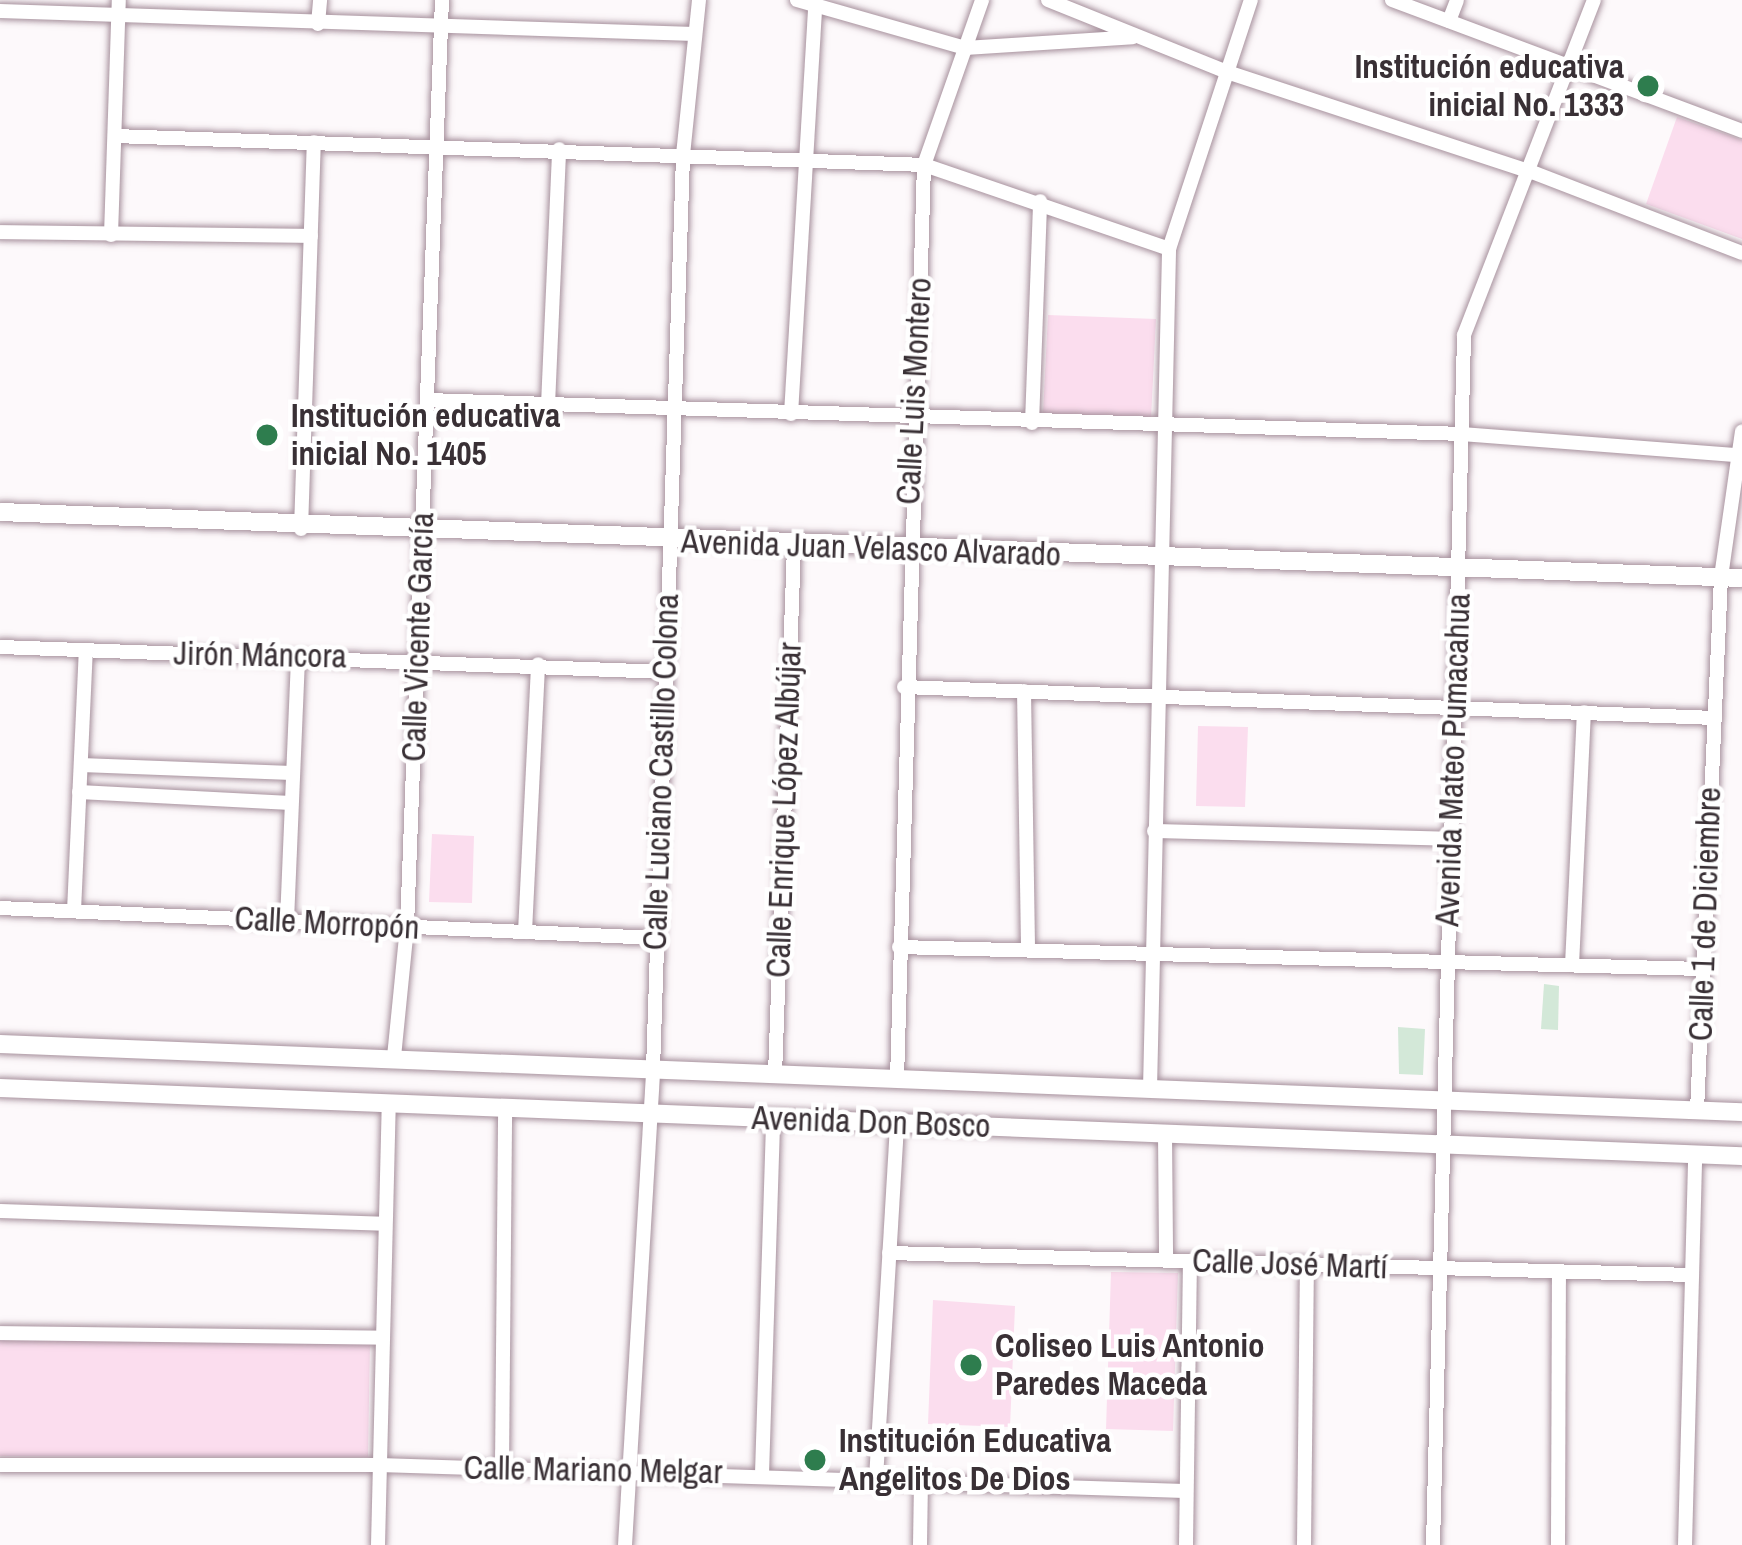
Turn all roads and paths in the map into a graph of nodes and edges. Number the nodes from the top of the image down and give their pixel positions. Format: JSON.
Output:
{"nodes":[{"id":1,"x":320,"y":0,"type":"edge"},
{"id":2,"x":442,"y":0,"type":"edge"},
{"id":3,"x":699,"y":0,"type":"edge"},
{"id":4,"x":797,"y":0,"type":"edge"},
{"id":5,"x":982,"y":0,"type":"edge"},
{"id":6,"x":1048,"y":0,"type":"edge"},
{"id":7,"x":1251,"y":0,"type":"edge"},
{"id":8,"x":1392,"y":0,"type":"edge"},
{"id":9,"x":1457,"y":0,"type":"edge"},
{"id":10,"x":1594,"y":0,"type":"edge"},
{"id":11,"x":118,"y":6,"type":"edge"},
{"id":12,"x":815,"y":6,"type":"junction"},
{"id":13,"x":0,"y":11,"type":"edge"},
{"id":14,"x":1449,"y":21,"type":"junction"},
{"id":15,"x":318,"y":24,"type":"junction"},
{"id":16,"x":442,"y":27,"type":"junction"},
{"id":17,"x":695,"y":34,"type":"junction"},
{"id":18,"x":1138,"y":36,"type":"junction"},
{"id":19,"x":965,"y":48,"type":"junction"},
{"id":20,"x":1570,"y":64,"type":"junction"},
{"id":21,"x":1227,"y":72,"type":"junction"},
{"id":22,"x":1742,"y":131,"type":"edge"},
{"id":23,"x":115,"y":136,"type":"junction"},
{"id":24,"x":314,"y":142,"type":"junction"},
{"id":25,"x":437,"y":144,"type":"junction"},
{"id":26,"x":559,"y":149,"type":"junction"},
{"id":27,"x":683,"y":154,"type":"junction"},
{"id":28,"x":801,"y":159,"type":"junction"},
{"id":29,"x":924,"y":165,"type":"junction"},
{"id":30,"x":1532,"y":172,"type":"junction"},
{"id":31,"x":1040,"y":201,"type":"junction"},
{"id":32,"x":0,"y":232,"type":"edge"},
{"id":33,"x":111,"y":235,"type":"junction"},
{"id":34,"x":311,"y":236,"type":"junction"},
{"id":35,"x":1169,"y":249,"type":"junction"},
{"id":36,"x":1742,"y":253,"type":"edge"},
{"id":37,"x":427,"y":400,"type":"junction"},
{"id":38,"x":548,"y":405,"type":"junction"},
{"id":39,"x":674,"y":410,"type":"junction"},
{"id":40,"x":791,"y":414,"type":"junction"},
{"id":41,"x":913,"y":419,"type":"junction"},
{"id":42,"x":1032,"y":422,"type":"junction"},
{"id":43,"x":1163,"y":428,"type":"junction"},
{"id":44,"x":1742,"y":432,"type":"edge"},
{"id":45,"x":1462,"y":434,"type":"junction"},
{"id":46,"x":1733,"y":455,"type":"junction"},
{"id":47,"x":0,"y":512,"type":"edge"},
{"id":48,"x":302,"y":529,"type":"junction"},
{"id":49,"x":422,"y":533,"type":"junction"},
{"id":50,"x":670,"y":542,"type":"junction"},
{"id":51,"x":794,"y":546,"type":"junction"},
{"id":52,"x":907,"y":550,"type":"junction"},
{"id":53,"x":1157,"y":558,"type":"junction"},
{"id":54,"x":1459,"y":568,"type":"junction"},
{"id":55,"x":1721,"y":578,"type":"junction"},
{"id":56,"x":1742,"y":578,"type":"edge"},
{"id":57,"x":0,"y":647,"type":"edge"},
{"id":58,"x":86,"y":650,"type":"junction"},
{"id":59,"x":417,"y":657,"type":"junction"},
{"id":60,"x":298,"y":658,"type":"junction"},
{"id":61,"x":538,"y":664,"type":"junction"},
{"id":62,"x":664,"y":672,"type":"junction"},
{"id":63,"x":904,"y":687,"type":"junction"},
{"id":64,"x":1024,"y":691,"type":"junction"},
{"id":65,"x":1156,"y":696,"type":"junction"},
{"id":66,"x":1454,"y":706,"type":"junction"},
{"id":67,"x":1584,"y":712,"type":"junction"},
{"id":68,"x":1713,"y":718,"type":"junction"},
{"id":69,"x":81,"y":765,"type":"junction"},
{"id":70,"x":292,"y":773,"type":"junction"},
{"id":71,"x":80,"y":792,"type":"junction"},
{"id":72,"x":291,"y":803,"type":"junction"},
{"id":73,"x":1154,"y":831,"type":"junction"},
{"id":74,"x":1450,"y":839,"type":"junction"},
{"id":75,"x":0,"y":908,"type":"edge"},
{"id":76,"x":74,"y":911,"type":"junction"},
{"id":77,"x":287,"y":921,"type":"junction"},
{"id":78,"x":407,"y":927,"type":"junction"},
{"id":79,"x":525,"y":932,"type":"junction"},
{"id":80,"x":655,"y":938,"type":"junction"},
{"id":81,"x":899,"y":947,"type":"junction"},
{"id":82,"x":1028,"y":950,"type":"junction"},
{"id":83,"x":1152,"y":953,"type":"junction"},
{"id":84,"x":1447,"y":960,"type":"junction"},
{"id":85,"x":1572,"y":964,"type":"junction"},
{"id":86,"x":1703,"y":969,"type":"junction"},
{"id":87,"x":0,"y":1044,"type":"edge"},
{"id":88,"x":394,"y":1057,"type":"junction"},
{"id":89,"x":652,"y":1070,"type":"junction"},
{"id":90,"x":775,"y":1075,"type":"junction"},
{"id":91,"x":897,"y":1079,"type":"junction"},
{"id":92,"x":0,"y":1088,"type":"edge"},
{"id":93,"x":1150,"y":1089,"type":"junction"},
{"id":94,"x":1442,"y":1100,"type":"junction"},
{"id":95,"x":389,"y":1104,"type":"junction"},
{"id":96,"x":505,"y":1108,"type":"junction"},
{"id":97,"x":1697,"y":1110,"type":"junction"},
{"id":98,"x":1742,"y":1112,"type":"edge"},
{"id":99,"x":649,"y":1114,"type":"junction"},
{"id":100,"x":773,"y":1118,"type":"junction"},
{"id":101,"x":897,"y":1123,"type":"junction"},
{"id":102,"x":1165,"y":1134,"type":"junction"},
{"id":103,"x":1439,"y":1144,"type":"junction"},
{"id":104,"x":1695,"y":1154,"type":"junction"},
{"id":105,"x":1742,"y":1156,"type":"edge"},
{"id":106,"x":0,"y":1210,"type":"edge"},
{"id":107,"x":384,"y":1224,"type":"junction"},
{"id":108,"x":889,"y":1253,"type":"junction"},
{"id":109,"x":1166,"y":1261,"type":"junction"},
{"id":110,"x":1190,"y":1261,"type":"junction"},
{"id":111,"x":1307,"y":1264,"type":"junction"},
{"id":112,"x":1439,"y":1269,"type":"junction"},
{"id":113,"x":1558,"y":1272,"type":"junction"},
{"id":114,"x":1692,"y":1275,"type":"junction"},
{"id":115,"x":0,"y":1333,"type":"edge"},
{"id":116,"x":382,"y":1338,"type":"junction"},
{"id":117,"x":379,"y":1465,"type":"junction"},
{"id":118,"x":0,"y":1466,"type":"edge"},
{"id":119,"x":502,"y":1468,"type":"junction"},
{"id":120,"x":630,"y":1471,"type":"junction"},
{"id":121,"x":762,"y":1474,"type":"junction"},
{"id":122,"x":876,"y":1479,"type":"junction"},
{"id":123,"x":921,"y":1480,"type":"junction"},
{"id":124,"x":1185,"y":1491,"type":"junction"},
{"id":125,"x":378,"y":1545,"type":"edge"},
{"id":126,"x":625,"y":1545,"type":"edge"},
{"id":127,"x":920,"y":1545,"type":"edge"},
{"id":128,"x":1186,"y":1545,"type":"edge"},
{"id":129,"x":1304,"y":1545,"type":"edge"},
{"id":130,"x":1433,"y":1545,"type":"edge"},
{"id":131,"x":1558,"y":1545,"type":"edge"},
{"id":132,"x":1684,"y":1545,"type":"edge"}],
"edges":[{"from":1,"to":15,"type":"street"},
{"from":2,"to":16,"type":"street","name":"Calle Vicente García"},
{"from":3,"to":17,"type":"street","name":"Calle Luciano Castillo Colona"},
{"from":4,"to":12,"type":"street"},
{"from":5,"to":19,"type":"street","name":"Calle Luis Montero"},
{"from":6,"to":18,"type":"street"},
{"from":7,"to":21,"type":"street"},
{"from":8,"to":14,"type":"street"},
{"from":9,"to":14,"type":"street"},
{"from":10,"to":20,"type":"street","name":"Avenida Mateo Pumacahua"},
{"from":11,"to":13,"type":"street"},
{"from":11,"to":15,"type":"street"},
{"from":11,"to":23,"type":"street"},
{"from":12,"to":19,"type":"street"},
{"from":12,"to":28,"type":"street"},
{"from":14,"to":20,"type":"street"},
{"from":15,"to":16,"type":"street"},
{"from":16,"to":17,"type":"street"},
{"from":16,"to":25,"type":"street","name":"Calle Vicente García"},
{"from":17,"to":27,"type":"street","name":"Calle Luciano Castillo Colona"},
{"from":18,"to":19,"type":"street"},
{"from":18,"to":21,"type":"street"},
{"from":19,"to":29,"type":"street","name":"Calle Luis Montero"},
{"from":20,"to":22,"type":"street"},
{"from":20,"to":30,"type":"street","name":"Avenida Mateo Pumacahua"},
{"from":21,"to":30,"type":"street"},
{"from":21,"to":35,"type":"street"},
{"from":23,"to":24,"type":"street"},
{"from":23,"to":33,"type":"street"},
{"from":24,"to":25,"type":"street"},
{"from":24,"to":34,"type":"street"},
{"from":25,"to":26,"type":"street"},
{"from":25,"to":37,"type":"street","name":"Calle Vicente García"},
{"from":26,"to":27,"type":"street"},
{"from":26,"to":38,"type":"street"},
{"from":27,"to":28,"type":"street"},
{"from":27,"to":39,"type":"street","name":"Calle Luciano Castillo Colona"},
{"from":28,"to":29,"type":"street"},
{"from":28,"to":40,"type":"street"},
{"from":29,"to":31,"type":"street"},
{"from":29,"to":41,"type":"street","name":"Calle Luis Montero"},
{"from":30,"to":36,"type":"street"},
{"from":30,"to":45,"type":"street","name":"Avenida Mateo Pumacahua"},
{"from":31,"to":35,"type":"street"},
{"from":31,"to":42,"type":"street"},
{"from":32,"to":33,"type":"street"},
{"from":33,"to":34,"type":"street"},
{"from":34,"to":48,"type":"street"},
{"from":35,"to":43,"type":"street"},
{"from":37,"to":38,"type":"street"},
{"from":37,"to":49,"type":"street","name":"Calle Vicente García"},
{"from":38,"to":39,"type":"street"},
{"from":39,"to":40,"type":"street"},
{"from":39,"to":50,"type":"street","name":"Calle Luciano Castillo Colona"},
{"from":40,"to":41,"type":"street"},
{"from":41,"to":42,"type":"street"},
{"from":41,"to":52,"type":"street","name":"Calle Luis Montero"},
{"from":42,"to":43,"type":"street"},
{"from":43,"to":45,"type":"street"},
{"from":43,"to":53,"type":"street"},
{"from":44,"to":46,"type":"street","name":"Calle 1 de Diciembre"},
{"from":45,"to":46,"type":"street"},
{"from":45,"to":54,"type":"street","name":"Avenida Mateo Pumacahua"},
{"from":46,"to":55,"type":"street","name":"Calle 1 de Diciembre"},
{"from":47,"to":48,"type":"street","name":"Avenida Juan Velasco Alvarado"},
{"from":48,"to":49,"type":"street","name":"Avenida Juan Velasco Alvarado"},
{"from":49,"to":50,"type":"street","name":"Avenida Juan Velasco Alvarado"},
{"from":49,"to":59,"type":"street","name":"Calle Vicente García"},
{"from":50,"to":51,"type":"street","name":"Avenida Juan Velasco Alvarado"},
{"from":50,"to":62,"type":"street","name":"Calle Luciano Castillo Colona"},
{"from":51,"to":52,"type":"street","name":"Avenida Juan Velasco Alvarado"},
{"from":51,"to":90,"type":"street","name":"Calle Enrique López Albújar"},
{"from":52,"to":53,"type":"street","name":"Avenida Juan Velasco Alvarado"},
{"from":52,"to":63,"type":"street","name":"Calle Luis Montero"},
{"from":53,"to":54,"type":"street","name":"Avenida Juan Velasco Alvarado"},
{"from":53,"to":65,"type":"street"},
{"from":54,"to":55,"type":"street","name":"Avenida Juan Velasco Alvarado"},
{"from":54,"to":66,"type":"street","name":"Avenida Mateo Pumacahua"},
{"from":55,"to":56,"type":"street","name":"Avenida Juan Velasco Alvarado"},
{"from":55,"to":68,"type":"street","name":"Calle 1 de Diciembre"},
{"from":57,"to":58,"type":"street","name":"Jirón Máncora"},
{"from":58,"to":60,"type":"street","name":"Jirón Máncora"},
{"from":58,"to":69,"type":"street"},
{"from":59,"to":60,"type":"street","name":"Jirón Máncora"},
{"from":59,"to":61,"type":"street","name":"Jirón Máncora"},
{"from":59,"to":78,"type":"street","name":"Calle Vicente García"},
{"from":60,"to":70,"type":"street"},
{"from":61,"to":62,"type":"street","name":"Jirón Máncora"},
{"from":61,"to":79,"type":"street"},
{"from":62,"to":80,"type":"street","name":"Calle Luciano Castillo Colona"},
{"from":63,"to":64,"type":"street"},
{"from":63,"to":81,"type":"street","name":"Calle Luis Montero"},
{"from":64,"to":65,"type":"street"},
{"from":64,"to":82,"type":"street"},
{"from":65,"to":66,"type":"street"},
{"from":65,"to":73,"type":"street"},
{"from":66,"to":67,"type":"street"},
{"from":66,"to":74,"type":"street","name":"Avenida Mateo Pumacahua"},
{"from":67,"to":68,"type":"street"},
{"from":67,"to":85,"type":"street"},
{"from":68,"to":86,"type":"street","name":"Calle 1 de Diciembre"},
{"from":69,"to":70,"type":"street"},
{"from":69,"to":71,"type":"street"},
{"from":70,"to":72,"type":"street"},
{"from":71,"to":72,"type":"street"},
{"from":71,"to":76,"type":"street"},
{"from":72,"to":77,"type":"street"},
{"from":73,"to":74,"type":"street"},
{"from":73,"to":83,"type":"street"},
{"from":74,"to":84,"type":"street","name":"Avenida Mateo Pumacahua"},
{"from":75,"to":76,"type":"street","name":"Calle Morropón"},
{"from":76,"to":77,"type":"street","name":"Calle Morropón"},
{"from":77,"to":78,"type":"street","name":"Calle Morropón"},
{"from":78,"to":79,"type":"street","name":"Calle Morropón"},
{"from":78,"to":88,"type":"street","name":"Calle Vicente García"},
{"from":79,"to":80,"type":"street","name":"Calle Morropón"},
{"from":80,"to":89,"type":"street","name":"Calle Luciano Castillo Colona"},
{"from":81,"to":82,"type":"street"},
{"from":81,"to":91,"type":"street","name":"Calle Luis Montero"},
{"from":82,"to":83,"type":"street"},
{"from":83,"to":84,"type":"street"},
{"from":83,"to":93,"type":"street"},
{"from":84,"to":85,"type":"street"},
{"from":84,"to":94,"type":"street","name":"Avenida Mateo Pumacahua"},
{"from":85,"to":86,"type":"street"},
{"from":86,"to":97,"type":"street","name":"Calle 1 de Diciembre"},
{"from":87,"to":88,"type":"street","name":"Avenida Don Bosco"},
{"from":88,"to":89,"type":"street","name":"Avenida Don Bosco"},
{"from":89,"to":90,"type":"street","name":"Avenida Don Bosco"},
{"from":89,"to":99,"type":"street","name":"Calle Luciano Castillo Colona"},
{"from":90,"to":91,"type":"street","name":"Avenida Don Bosco"},
{"from":91,"to":93,"type":"street","name":"Avenida Don Bosco"},
{"from":92,"to":95,"type":"street","name":"Avenida Don Bosco"},
{"from":93,"to":94,"type":"street","name":"Avenida Don Bosco"},
{"from":94,"to":97,"type":"street","name":"Avenida Don Bosco"},
{"from":94,"to":103,"type":"street","name":"Avenida Mateo Pumacahua"},
{"from":95,"to":96,"type":"street","name":"Avenida Don Bosco"},
{"from":95,"to":107,"type":"street"},
{"from":96,"to":99,"type":"street","name":"Avenida Don Bosco"},
{"from":96,"to":119,"type":"street"},
{"from":97,"to":98,"type":"street","name":"Avenida Don Bosco"},
{"from":99,"to":100,"type":"street","name":"Avenida Don Bosco"},
{"from":99,"to":120,"type":"street","name":"Calle Luciano Castillo Colona"},
{"from":100,"to":101,"type":"street","name":"Avenida Don Bosco"},
{"from":100,"to":121,"type":"street"},
{"from":101,"to":102,"type":"street","name":"Avenida Don Bosco"},
{"from":101,"to":108,"type":"street"},
{"from":102,"to":103,"type":"street","name":"Avenida Don Bosco"},
{"from":102,"to":109,"type":"street"},
{"from":103,"to":104,"type":"street","name":"Avenida Don Bosco"},
{"from":103,"to":112,"type":"street","name":"Avenida Mateo Pumacahua"},
{"from":104,"to":105,"type":"street","name":"Avenida Don Bosco"},
{"from":104,"to":114,"type":"street"},
{"from":106,"to":107,"type":"street"},
{"from":107,"to":116,"type":"street"},
{"from":108,"to":109,"type":"street","name":"Calle José Martí"},
{"from":108,"to":122,"type":"street"},
{"from":109,"to":110,"type":"street","name":"Calle José Martí"},
{"from":110,"to":111,"type":"street","name":"Calle José Martí"},
{"from":110,"to":124,"type":"street"},
{"from":111,"to":112,"type":"street","name":"Calle José Martí"},
{"from":111,"to":129,"type":"street"},
{"from":112,"to":113,"type":"street","name":"Calle José Martí"},
{"from":112,"to":130,"type":"street","name":"Avenida Mateo Pumacahua"},
{"from":113,"to":114,"type":"street","name":"Calle José Martí"},
{"from":113,"to":131,"type":"street"},
{"from":114,"to":132,"type":"street"},
{"from":115,"to":116,"type":"street"},
{"from":116,"to":117,"type":"street"},
{"from":117,"to":118,"type":"street","name":"Calle Mariano Melgar"},
{"from":117,"to":119,"type":"street","name":"Calle Mariano Melgar"},
{"from":117,"to":125,"type":"street"},
{"from":119,"to":120,"type":"street","name":"Calle Mariano Melgar"},
{"from":120,"to":121,"type":"street","name":"Calle Mariano Melgar"},
{"from":120,"to":126,"type":"street","name":"Calle Luciano Castillo Colona"},
{"from":121,"to":122,"type":"street","name":"Calle Mariano Melgar"},
{"from":122,"to":123,"type":"street","name":"Calle Mariano Melgar"},
{"from":123,"to":124,"type":"street","name":"Calle Mariano Melgar"},
{"from":123,"to":127,"type":"street"},
{"from":124,"to":128,"type":"street"}]}
